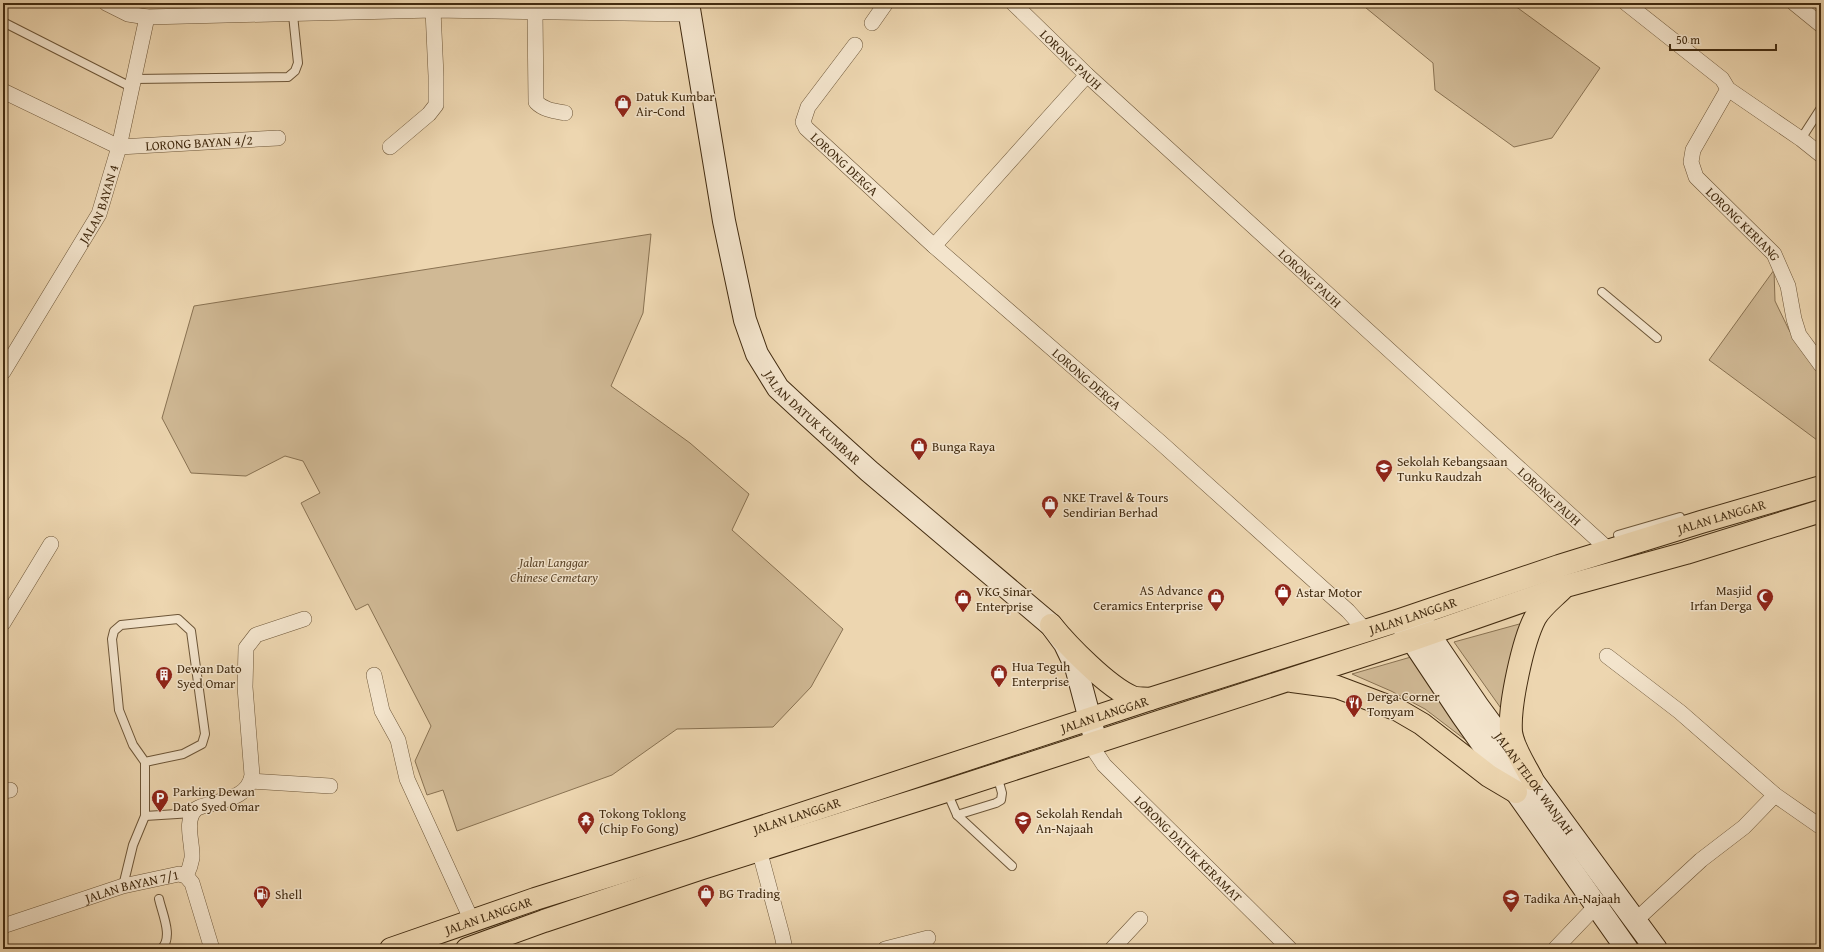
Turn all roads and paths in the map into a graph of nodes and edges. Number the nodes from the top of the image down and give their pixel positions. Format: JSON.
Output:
{"nodes":[{"id":1,"x":106,"y":3,"type":"edge"},
{"id":2,"x":886,"y":3,"type":"edge"},
{"id":3,"x":1013,"y":3,"type":"edge"},
{"id":4,"x":1626,"y":3,"type":"edge"},
{"id":5,"x":1794,"y":3,"type":"edge"},
{"id":6,"x":344,"y":8,"type":"edge"},
{"id":7,"x":689,"y":9,"type":"edge"},
{"id":8,"x":205,"y":10,"type":"edge"},
{"id":9,"x":433,"y":10,"type":"junction"},
{"id":10,"x":282,"y":11,"type":"edge"},
{"id":11,"x":535,"y":12,"type":"junction"},
{"id":12,"x":147,"y":17,"type":"junction"},
{"id":13,"x":3,"y":22,"type":"edge"},
{"id":14,"x":872,"y":23,"type":"dead end"},
{"id":15,"x":1821,"y":25,"type":"edge"},
{"id":16,"x":855,"y":45,"type":"dead end"},
{"id":17,"x":1087,"y":75,"type":"junction"},
{"id":18,"x":132,"y":83,"type":"junction"},
{"id":19,"x":1728,"y":89,"type":"junction"},
{"id":20,"x":3,"y":91,"type":"edge"},
{"id":21,"x":1821,"y":108,"type":"edge"},
{"id":22,"x":565,"y":113,"type":"dead end"},
{"id":23,"x":278,"y":138,"type":"dead end"},
{"id":24,"x":1801,"y":139,"type":"junction"},
{"id":25,"x":119,"y":147,"type":"junction"},
{"id":26,"x":390,"y":147,"type":"dead end"},
{"id":27,"x":1821,"y":155,"type":"edge"},
{"id":28,"x":934,"y":246,"type":"junction"},
{"id":29,"x":1602,"y":292,"type":"dead end"},
{"id":30,"x":1657,"y":338,"type":"dead end"},
{"id":31,"x":1821,"y":365,"type":"edge"},
{"id":32,"x":3,"y":372,"type":"edge"},
{"id":33,"x":1821,"y":487,"type":"edge"},
{"id":34,"x":1821,"y":511,"type":"edge"},
{"id":35,"x":1691,"y":514,"type":"dead end"},
{"id":36,"x":1614,"y":543,"type":"junction"},
{"id":37,"x":51,"y":544,"type":"dead end"},
{"id":38,"x":1566,"y":586,"type":"junction"},
{"id":39,"x":1409,"y":617,"type":"junction"},
{"id":40,"x":304,"y":619,"type":"dead end"},
{"id":41,"x":3,"y":623,"type":"edge"},
{"id":42,"x":1051,"y":625,"type":"junction"},
{"id":43,"x":1366,"y":631,"type":"junction"},
{"id":44,"x":1419,"y":636,"type":"junction"},
{"id":45,"x":1607,"y":656,"type":"dead end"},
{"id":46,"x":374,"y":675,"type":"dead end"},
{"id":47,"x":1283,"y":680,"type":"junction"},
{"id":48,"x":1150,"y":698,"type":"junction"},
{"id":49,"x":1090,"y":719,"type":"junction"},
{"id":50,"x":1093,"y":743,"type":"junction"},
{"id":51,"x":145,"y":762,"type":"junction"},
{"id":52,"x":996,"y":775,"type":"junction"},
{"id":53,"x":251,"y":782,"type":"junction"},
{"id":54,"x":330,"y":786,"type":"dead end"},
{"id":55,"x":1524,"y":786,"type":"junction"},
{"id":56,"x":946,"y":791,"type":"junction"},
{"id":57,"x":1775,"y":795,"type":"junction"},
{"id":58,"x":193,"y":813,"type":"junction"},
{"id":59,"x":957,"y":815,"type":"junction"},
{"id":60,"x":145,"y":816,"type":"junction"},
{"id":61,"x":1821,"y":827,"type":"edge"},
{"id":62,"x":754,"y":830,"type":"junction"},
{"id":63,"x":759,"y":850,"type":"junction"},
{"id":64,"x":1012,"y":866,"type":"dead end"},
{"id":65,"x":186,"y":876,"type":"junction"},
{"id":66,"x":123,"y":886,"type":"junction"},
{"id":67,"x":159,"y":899,"type":"dead end"},
{"id":68,"x":1596,"y":906,"type":"junction"},
{"id":69,"x":1140,"y":919,"type":"dead end"},
{"id":70,"x":1636,"y":920,"type":"junction"},
{"id":71,"x":472,"y":921,"type":"junction"},
{"id":72,"x":3,"y":926,"type":"edge"},
{"id":73,"x":928,"y":938,"type":"dead end"},
{"id":74,"x":161,"y":949,"type":"edge"},
{"id":75,"x":212,"y":949,"type":"edge"},
{"id":76,"x":391,"y":949,"type":"edge"},
{"id":77,"x":468,"y":949,"type":"edge"},
{"id":78,"x":785,"y":949,"type":"edge"},
{"id":79,"x":885,"y":949,"type":"edge"},
{"id":80,"x":1112,"y":949,"type":"edge"},
{"id":81,"x":1290,"y":949,"type":"edge"},
{"id":82,"x":1556,"y":949,"type":"edge"},
{"id":83,"x":1627,"y":949,"type":"edge"},
{"id":84,"x":1656,"y":949,"type":"edge"}],
"edges":[{"from":1,"to":12,"type":"street"},
{"from":2,"to":14,"type":"street"},
{"from":3,"to":17,"type":"street","name":"LORONG PAUH"},
{"from":4,"to":19,"type":"street"},
{"from":5,"to":15,"type":"street"},
{"from":6,"to":9,"type":"street"},
{"from":6,"to":10,"type":"street"},
{"from":7,"to":11,"type":"street"},
{"from":7,"to":42,"type":"main road","name":"JALAN DATUK KUMBAR"},
{"from":8,"to":10,"type":"street"},
{"from":8,"to":12,"type":"street"},
{"from":9,"to":11,"type":"street"},
{"from":9,"to":26,"type":"street"},
{"from":10,"to":18,"type":"lane"},
{"from":11,"to":22,"type":"street"},
{"from":12,"to":18,"type":"street","name":"JALAN BAYAN 4"},
{"from":13,"to":18,"type":"lane"},
{"from":16,"to":28,"type":"street","name":"LORONG DERGA"},
{"from":17,"to":28,"type":"street"},
{"from":17,"to":36,"type":"street","name":"LORONG PAUH"},
{"from":18,"to":25,"type":"street","name":"JALAN BAYAN 4"},
{"from":19,"to":24,"type":"street"},
{"from":19,"to":31,"type":"street","name":"LORONG KERIANG"},
{"from":20,"to":25,"type":"street"},
{"from":21,"to":24,"type":"lane"},
{"from":23,"to":25,"type":"street","name":"LORONG BAYAN 4/2"},
{"from":24,"to":27,"type":"street"},
{"from":25,"to":32,"type":"street","name":"JALAN BAYAN 4"},
{"from":28,"to":43,"type":"street","name":"LORONG DERGA"},
{"from":29,"to":30,"type":"lane"},
{"from":33,"to":36,"type":"main road","name":"JALAN LANGGAR"},
{"from":34,"to":38,"type":"main road","name":"JALAN LANGGAR"},
{"from":35,"to":36,"type":"lane"},
{"from":36,"to":39,"type":"main road","name":"JALAN LANGGAR"},
{"from":37,"to":41,"type":"street"},
{"from":38,"to":44,"type":"main road","name":"JALAN LANGGAR"},
{"from":38,"to":55,"type":"main road"},
{"from":39,"to":43,"type":"main road","name":"JALAN LANGGAR"},
{"from":39,"to":44,"type":"main road","name":"JALAN TELOK WANJAH"},
{"from":40,"to":53,"type":"street"},
{"from":42,"to":48,"type":"main road"},
{"from":42,"to":49,"type":"main road","name":"JALAN DATUK KUMBAR"},
{"from":43,"to":48,"type":"main road","name":"JALAN LANGGAR"},
{"from":44,"to":47,"type":"main road","name":"JALAN LANGGAR"},
{"from":44,"to":55,"type":"main road","name":"JALAN TELOK WANJAH"},
{"from":45,"to":57,"type":"street"},
{"from":46,"to":71,"type":"street"},
{"from":47,"to":50,"type":"main road","name":"JALAN LANGGAR"},
{"from":47,"to":55,"type":"main road"},
{"from":48,"to":49,"type":"main road","name":"JALAN LANGGAR"},
{"from":49,"to":50,"type":"main road","name":"JALAN DATUK KUMBAR"},
{"from":49,"to":62,"type":"main road","name":"JALAN LANGGAR"},
{"from":50,"to":52,"type":"main road","name":"JALAN LANGGAR"},
{"from":50,"to":81,"type":"street","name":"LORONG DATUK KERAMAT"},
{"from":51,"to":51,"type":"lane"},
{"from":51,"to":60,"type":"lane"},
{"from":52,"to":56,"type":"main road","name":"JALAN LANGGAR"},
{"from":52,"to":59,"type":"lane"},
{"from":53,"to":54,"type":"street"},
{"from":53,"to":58,"type":"street"},
{"from":55,"to":68,"type":"main road","name":"JALAN TELOK WANJAH"},
{"from":55,"to":70,"type":"main road","name":"JALAN TELOK WANJAH"},
{"from":56,"to":59,"type":"lane"},
{"from":56,"to":63,"type":"main road","name":"JALAN LANGGAR"},
{"from":57,"to":61,"type":"street"},
{"from":57,"to":70,"type":"street"},
{"from":58,"to":60,"type":"lane"},
{"from":58,"to":65,"type":"street"},
{"from":59,"to":64,"type":"lane"},
{"from":60,"to":66,"type":"lane"},
{"from":62,"to":63,"type":"street"},
{"from":62,"to":71,"type":"main road","name":"JALAN LANGGAR"},
{"from":63,"to":77,"type":"main road","name":"JALAN LANGGAR"},
{"from":63,"to":78,"type":"street"},
{"from":65,"to":66,"type":"street","name":"JALAN BAYAN 7/1"},
{"from":65,"to":75,"type":"street","name":"JALAN BAYAN 7/1"},
{"from":66,"to":72,"type":"street","name":"JALAN BAYAN 7/1"},
{"from":67,"to":74,"type":"lane"},
{"from":68,"to":82,"type":"street"},
{"from":68,"to":83,"type":"main road","name":"JALAN TELOK WANJAH"},
{"from":69,"to":80,"type":"street"},
{"from":70,"to":84,"type":"main road","name":"JALAN TELOK WANJAH"},
{"from":71,"to":76,"type":"main road","name":"JALAN LANGGAR"},
{"from":73,"to":79,"type":"street"}]}
